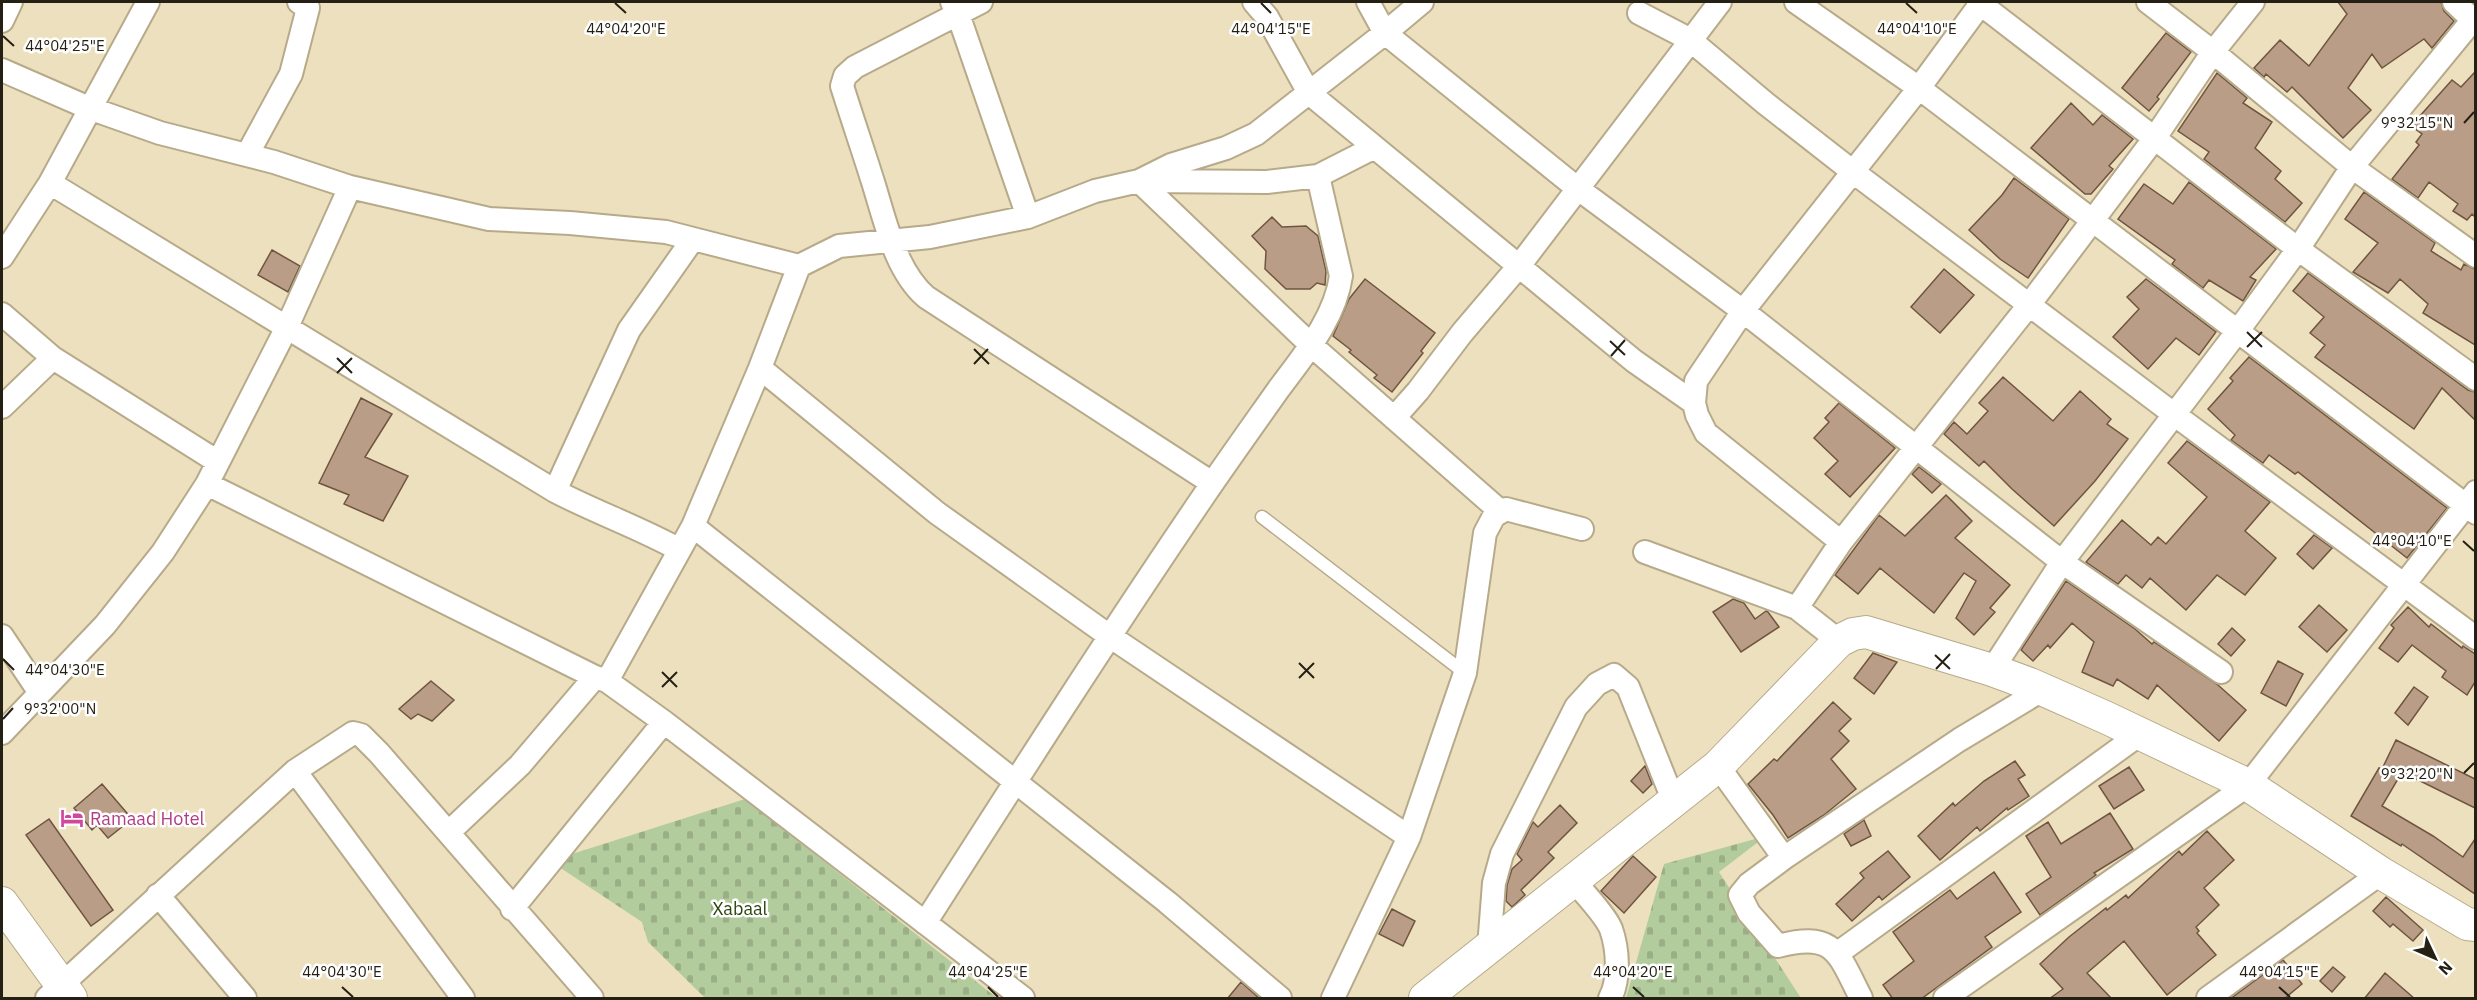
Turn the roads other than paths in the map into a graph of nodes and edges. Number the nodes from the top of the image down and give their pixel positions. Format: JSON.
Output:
{"nodes":[{"id":1,"x":11,"y":2,"type":"edge"},
{"id":2,"x":148,"y":2,"type":"edge"},
{"id":3,"x":299,"y":2,"type":"edge"},
{"id":4,"x":981,"y":2,"type":"edge"},
{"id":5,"x":1254,"y":2,"type":"edge"},
{"id":6,"x":1368,"y":2,"type":"edge"},
{"id":7,"x":1422,"y":2,"type":"edge"},
{"id":8,"x":1720,"y":2,"type":"edge"},
{"id":9,"x":1797,"y":2,"type":"edge"},
{"id":10,"x":1980,"y":2,"type":"edge"},
{"id":11,"x":2148,"y":2,"type":"edge"},
{"id":12,"x":2253,"y":2,"type":"edge"},
{"id":13,"x":2454,"y":2,"type":"edge"},
{"id":14,"x":955,"y":8,"type":"edge"},
{"id":15,"x":1639,"y":13,"type":"dead end"},
{"id":16,"x":2474,"y":18,"type":"edge"},
{"id":17,"x":2,"y":21,"type":"edge"},
{"id":18,"x":1385,"y":33,"type":"junction"},
{"id":19,"x":1689,"y":39,"type":"junction"},
{"id":20,"x":2213,"y":52,"type":"junction"},
{"id":21,"x":2,"y":69,"type":"edge"},
{"id":22,"x":1919,"y":88,"type":"junction"},
{"id":23,"x":1309,"y":93,"type":"junction"},
{"id":24,"x":89,"y":108,"type":"junction"},
{"id":25,"x":2154,"y":139,"type":"junction"},
{"id":26,"x":1373,"y":148,"type":"junction"},
{"id":27,"x":247,"y":155,"type":"junction"},
{"id":28,"x":2352,"y":167,"type":"junction"},
{"id":29,"x":1852,"y":171,"type":"junction"},
{"id":30,"x":1318,"y":176,"type":"junction"},
{"id":31,"x":1139,"y":181,"type":"junction"},
{"id":32,"x":50,"y":183,"type":"junction"},
{"id":33,"x":350,"y":188,"type":"junction"},
{"id":34,"x":1577,"y":188,"type":"junction"},
{"id":35,"x":1028,"y":217,"type":"junction"},
{"id":36,"x":2094,"y":220,"type":"junction"},
{"id":37,"x":693,"y":239,"type":"junction"},
{"id":38,"x":892,"y":242,"type":"junction"},
{"id":39,"x":2298,"y":249,"type":"junction"},
{"id":40,"x":2475,"y":256,"type":"edge"},
{"id":41,"x":2,"y":257,"type":"edge"},
{"id":42,"x":799,"y":266,"type":"junction"},
{"id":43,"x":1519,"y":266,"type":"junction"},
{"id":44,"x":2030,"y":305,"type":"junction"},
{"id":45,"x":1743,"y":311,"type":"junction"},
{"id":46,"x":2,"y":314,"type":"edge"},
{"id":47,"x":287,"y":327,"type":"junction"},
{"id":48,"x":2237,"y":333,"type":"junction"},
{"id":49,"x":1311,"y":345,"type":"junction"},
{"id":50,"x":53,"y":358,"type":"junction"},
{"id":51,"x":760,"y":368,"type":"junction"},
{"id":52,"x":2475,"y":379,"type":"edge"},
{"id":53,"x":1694,"y":403,"type":"junction"},
{"id":54,"x":2,"y":407,"type":"edge"},
{"id":55,"x":2175,"y":415,"type":"junction"},
{"id":56,"x":1394,"y":418,"type":"junction"},
{"id":57,"x":1916,"y":447,"type":"junction"},
{"id":58,"x":218,"y":462,"type":"junction"},
{"id":59,"x":1212,"y":483,"type":"junction"},
{"id":60,"x":207,"y":484,"type":"junction"},
{"id":61,"x":555,"y":491,"type":"junction"},
{"id":62,"x":2472,"y":504,"type":"edge"},
{"id":63,"x":1500,"y":511,"type":"junction"},
{"id":64,"x":1262,"y":517,"type":"dead end"},
{"id":65,"x":693,"y":526,"type":"junction"},
{"id":66,"x":1582,"y":529,"type":"dead end"},
{"id":67,"x":1840,"y":542,"type":"junction"},
{"id":68,"x":678,"y":549,"type":"junction"},
{"id":69,"x":1645,"y":552,"type":"dead end"},
{"id":70,"x":2062,"y":562,"type":"junction"},
{"id":71,"x":2406,"y":585,"type":"junction"},
{"id":72,"x":1797,"y":608,"type":"junction"},
{"id":73,"x":1108,"y":635,"type":"junction"},
{"id":74,"x":2,"y":636,"type":"edge"},
{"id":75,"x":2475,"y":638,"type":"edge"},
{"id":76,"x":1839,"y":640,"type":"junction"},
{"id":77,"x":1992,"y":670,"type":"junction"},
{"id":78,"x":2221,"y":672,"type":"dead end"},
{"id":79,"x":1464,"y":673,"type":"junction"},
{"id":80,"x":601,"y":679,"type":"junction"},
{"id":81,"x":2042,"y":690,"type":"junction"},
{"id":82,"x":40,"y":693,"type":"junction"},
{"id":83,"x":664,"y":722,"type":"junction"},
{"id":84,"x":2,"y":733,"type":"edge"},
{"id":85,"x":2140,"y":734,"type":"junction"},
{"id":86,"x":1718,"y":766,"type":"junction"},
{"id":87,"x":295,"y":771,"type":"junction"},
{"id":88,"x":1016,"y":781,"type":"junction"},
{"id":89,"x":2248,"y":785,"type":"junction"},
{"id":90,"x":1674,"y":802,"type":"junction"},
{"id":91,"x":448,"y":832,"type":"junction"},
{"id":92,"x":1409,"y":837,"type":"junction"},
{"id":93,"x":1784,"y":858,"type":"junction"},
{"id":94,"x":2381,"y":873,"type":"junction"},
{"id":95,"x":1574,"y":880,"type":"junction"},
{"id":96,"x":158,"y":895,"type":"junction"},
{"id":97,"x":2,"y":903,"type":"edge"},
{"id":98,"x":512,"y":909,"type":"junction"},
{"id":99,"x":925,"y":922,"type":"junction"},
{"id":100,"x":2475,"y":925,"type":"edge"},
{"id":101,"x":1489,"y":947,"type":"junction"},
{"id":102,"x":1838,"y":953,"type":"junction"},
{"id":103,"x":59,"y":994,"type":"edge"},
{"id":104,"x":245,"y":999,"type":"edge"},
{"id":105,"x":463,"y":999,"type":"edge"},
{"id":106,"x":592,"y":999,"type":"edge"},
{"id":107,"x":1023,"y":999,"type":"edge"},
{"id":108,"x":1280,"y":999,"type":"edge"},
{"id":109,"x":1333,"y":999,"type":"edge"},
{"id":110,"x":1425,"y":999,"type":"edge"},
{"id":111,"x":1610,"y":999,"type":"edge"},
{"id":112,"x":1861,"y":999,"type":"edge"},
{"id":113,"x":1945,"y":999,"type":"edge"},
{"id":114,"x":2208,"y":999,"type":"edge"}],
"edges":[{"from":1,"to":17,"type":"street"},
{"from":2,"to":24,"type":"street"},
{"from":3,"to":27,"type":"street"},
{"from":4,"to":14,"type":"street"},
{"from":5,"to":23,"type":"street"},
{"from":6,"to":18,"type":"street"},
{"from":7,"to":18,"type":"street"},
{"from":8,"to":19,"type":"street"},
{"from":9,"to":22,"type":"street"},
{"from":10,"to":22,"type":"street"},
{"from":10,"to":25,"type":"street"},
{"from":11,"to":20,"type":"street"},
{"from":12,"to":20,"type":"street"},
{"from":13,"to":16,"type":"street"},
{"from":14,"to":35,"type":"street"},
{"from":14,"to":38,"type":"street"},
{"from":15,"to":19,"type":"street"},
{"from":16,"to":28,"type":"street"},
{"from":18,"to":23,"type":"street"},
{"from":18,"to":34,"type":"street"},
{"from":19,"to":29,"type":"street"},
{"from":19,"to":34,"type":"street"},
{"from":20,"to":25,"type":"street"},
{"from":20,"to":28,"type":"street"},
{"from":21,"to":24,"type":"street"},
{"from":22,"to":29,"type":"street"},
{"from":22,"to":36,"type":"street"},
{"from":23,"to":26,"type":"street"},
{"from":23,"to":31,"type":"street"},
{"from":24,"to":27,"type":"street"},
{"from":24,"to":32,"type":"street"},
{"from":25,"to":36,"type":"street"},
{"from":25,"to":39,"type":"street"},
{"from":26,"to":30,"type":"street"},
{"from":26,"to":43,"type":"street"},
{"from":27,"to":33,"type":"street"},
{"from":28,"to":39,"type":"street"},
{"from":28,"to":40,"type":"street"},
{"from":29,"to":44,"type":"street"},
{"from":29,"to":45,"type":"street"},
{"from":30,"to":31,"type":"street"},
{"from":30,"to":49,"type":"street"},
{"from":31,"to":35,"type":"street"},
{"from":31,"to":49,"type":"street"},
{"from":32,"to":41,"type":"street"},
{"from":32,"to":47,"type":"street"},
{"from":33,"to":37,"type":"street"},
{"from":33,"to":47,"type":"street"},
{"from":34,"to":43,"type":"street"},
{"from":34,"to":45,"type":"street"},
{"from":35,"to":38,"type":"street"},
{"from":36,"to":44,"type":"street"},
{"from":36,"to":48,"type":"street"},
{"from":37,"to":42,"type":"street"},
{"from":37,"to":61,"type":"street"},
{"from":38,"to":42,"type":"street"},
{"from":38,"to":59,"type":"street"},
{"from":39,"to":48,"type":"street"},
{"from":39,"to":52,"type":"street"},
{"from":42,"to":51,"type":"street"},
{"from":43,"to":53,"type":"street"},
{"from":43,"to":56,"type":"street"},
{"from":44,"to":55,"type":"street"},
{"from":44,"to":57,"type":"street"},
{"from":45,"to":53,"type":"street"},
{"from":45,"to":57,"type":"street"},
{"from":46,"to":50,"type":"street"},
{"from":47,"to":58,"type":"street"},
{"from":47,"to":61,"type":"street"},
{"from":48,"to":55,"type":"street"},
{"from":48,"to":62,"type":"street"},
{"from":49,"to":56,"type":"street"},
{"from":49,"to":59,"type":"street"},
{"from":50,"to":54,"type":"street"},
{"from":50,"to":58,"type":"street"},
{"from":51,"to":65,"type":"street"},
{"from":51,"to":73,"type":"street"},
{"from":53,"to":67,"type":"street"},
{"from":55,"to":70,"type":"street"},
{"from":55,"to":71,"type":"street"},
{"from":56,"to":63,"type":"street"},
{"from":57,"to":67,"type":"street"},
{"from":57,"to":70,"type":"street"},
{"from":58,"to":60,"type":"street"},
{"from":59,"to":73,"type":"street"},
{"from":60,"to":80,"type":"street"},
{"from":60,"to":82,"type":"street"},
{"from":61,"to":68,"type":"street"},
{"from":62,"to":71,"type":"street"},
{"from":63,"to":66,"type":"street"},
{"from":63,"to":79,"type":"street"},
{"from":64,"to":79,"type":"lane"},
{"from":65,"to":68,"type":"street"},
{"from":65,"to":88,"type":"street"},
{"from":67,"to":72,"type":"street"},
{"from":68,"to":80,"type":"street"},
{"from":69,"to":72,"type":"street"},
{"from":70,"to":77,"type":"street"},
{"from":70,"to":78,"type":"street"},
{"from":71,"to":75,"type":"street"},
{"from":71,"to":89,"type":"street"},
{"from":72,"to":76,"type":"street"},
{"from":73,"to":88,"type":"street"},
{"from":73,"to":92,"type":"street"},
{"from":74,"to":82,"type":"street"},
{"from":76,"to":77,"type":"street"},
{"from":76,"to":86,"type":"street"},
{"from":77,"to":81,"type":"street"},
{"from":79,"to":92,"type":"street"},
{"from":80,"to":83,"type":"street"},
{"from":80,"to":91,"type":"street"},
{"from":81,"to":85,"type":"street"},
{"from":81,"to":93,"type":"street"},
{"from":82,"to":84,"type":"street"},
{"from":83,"to":98,"type":"street"},
{"from":83,"to":99,"type":"street"},
{"from":85,"to":89,"type":"street"},
{"from":85,"to":102,"type":"street"},
{"from":86,"to":90,"type":"street"},
{"from":86,"to":93,"type":"street"},
{"from":87,"to":91,"type":"street"},
{"from":87,"to":96,"type":"street"},
{"from":87,"to":105,"type":"street"},
{"from":88,"to":99,"type":"street"},
{"from":88,"to":108,"type":"street"},
{"from":89,"to":94,"type":"street"},
{"from":89,"to":113,"type":"street"},
{"from":90,"to":95,"type":"street"},
{"from":90,"to":101,"type":"street"},
{"from":91,"to":98,"type":"street"},
{"from":92,"to":109,"type":"street"},
{"from":93,"to":102,"type":"street"},
{"from":94,"to":100,"type":"street"},
{"from":94,"to":114,"type":"street"},
{"from":95,"to":101,"type":"street"},
{"from":95,"to":111,"type":"street"},
{"from":96,"to":103,"type":"street"},
{"from":96,"to":104,"type":"street"},
{"from":97,"to":103,"type":"street"},
{"from":98,"to":106,"type":"street"},
{"from":99,"to":107,"type":"street"},
{"from":101,"to":110,"type":"street"},
{"from":102,"to":112,"type":"street"}]}
